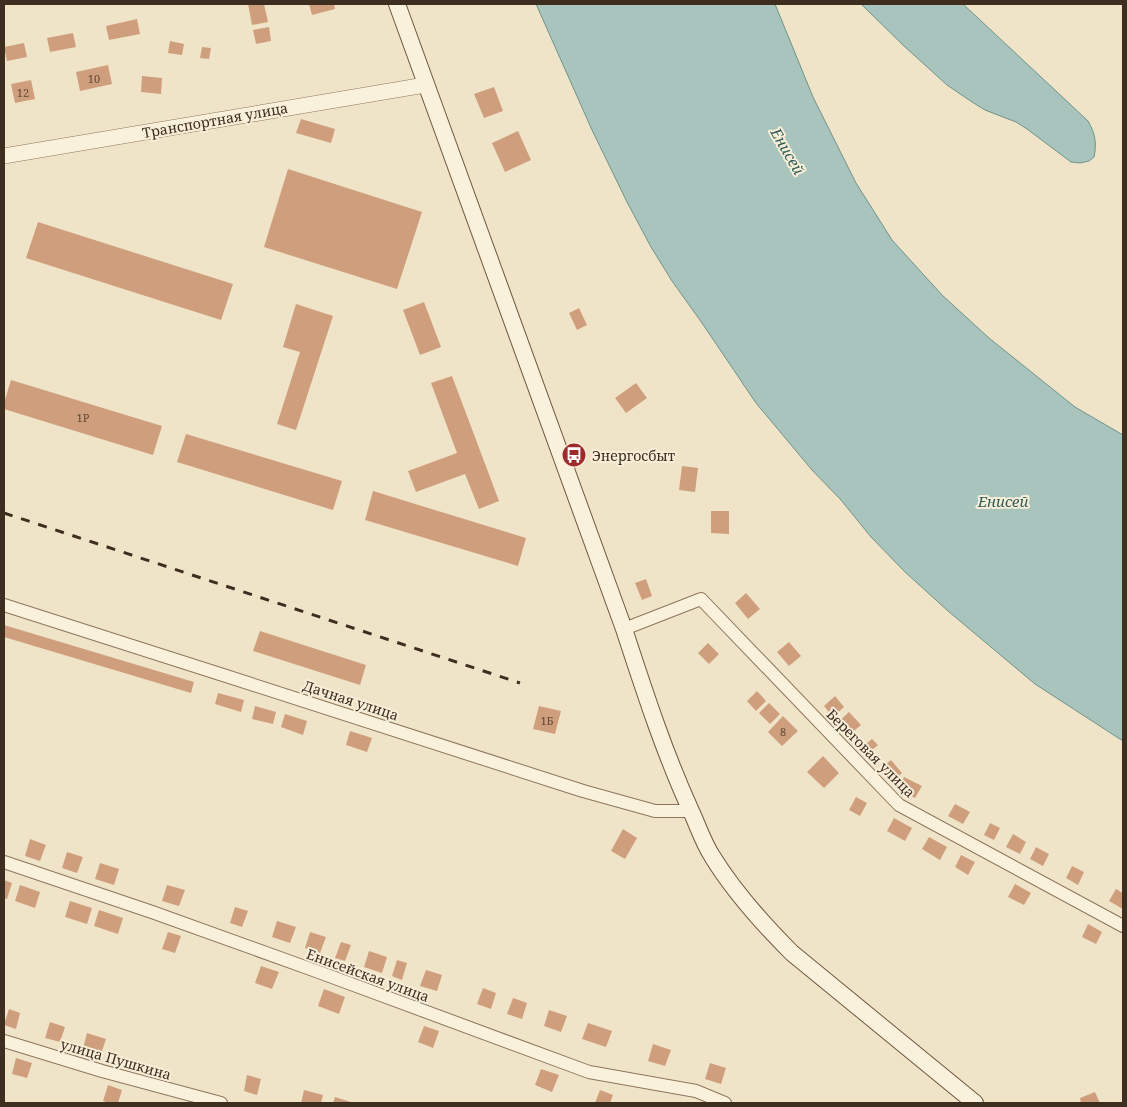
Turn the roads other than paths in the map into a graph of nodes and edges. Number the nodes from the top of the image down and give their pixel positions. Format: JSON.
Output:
{"nodes":[{"id":1,"x":396,"y":4,"type":"edge"},
{"id":2,"x":425,"y":84,"type":"junction"},
{"id":3,"x":4,"y":156,"type":"edge"},
{"id":4,"x":4,"y":606,"type":"edge"},
{"id":5,"x":624,"y":629,"type":"junction"},
{"id":6,"x":691,"y":811,"type":"junction"},
{"id":7,"x":4,"y":862,"type":"edge"},
{"id":8,"x":1123,"y":926,"type":"edge"},
{"id":9,"x":4,"y":1041,"type":"edge"},
{"id":10,"x":221,"y":1103,"type":"edge"},
{"id":11,"x":725,"y":1103,"type":"edge"},
{"id":12,"x":975,"y":1103,"type":"edge"}],
"edges":[{"from":1,"to":2,"type":"main road"},
{"from":2,"to":3,"type":"street","name":"Транспортная улица"},
{"from":2,"to":5,"type":"main road"},
{"from":4,"to":6,"type":"street","name":"Дачная улица"},
{"from":5,"to":6,"type":"main road"},
{"from":5,"to":8,"type":"street","name":"Береговая улица"},
{"from":6,"to":12,"type":"main road"},
{"from":7,"to":11,"type":"street","name":"Енисейская улица"},
{"from":9,"to":10,"type":"street","name":"улица Пушкина"}]}
